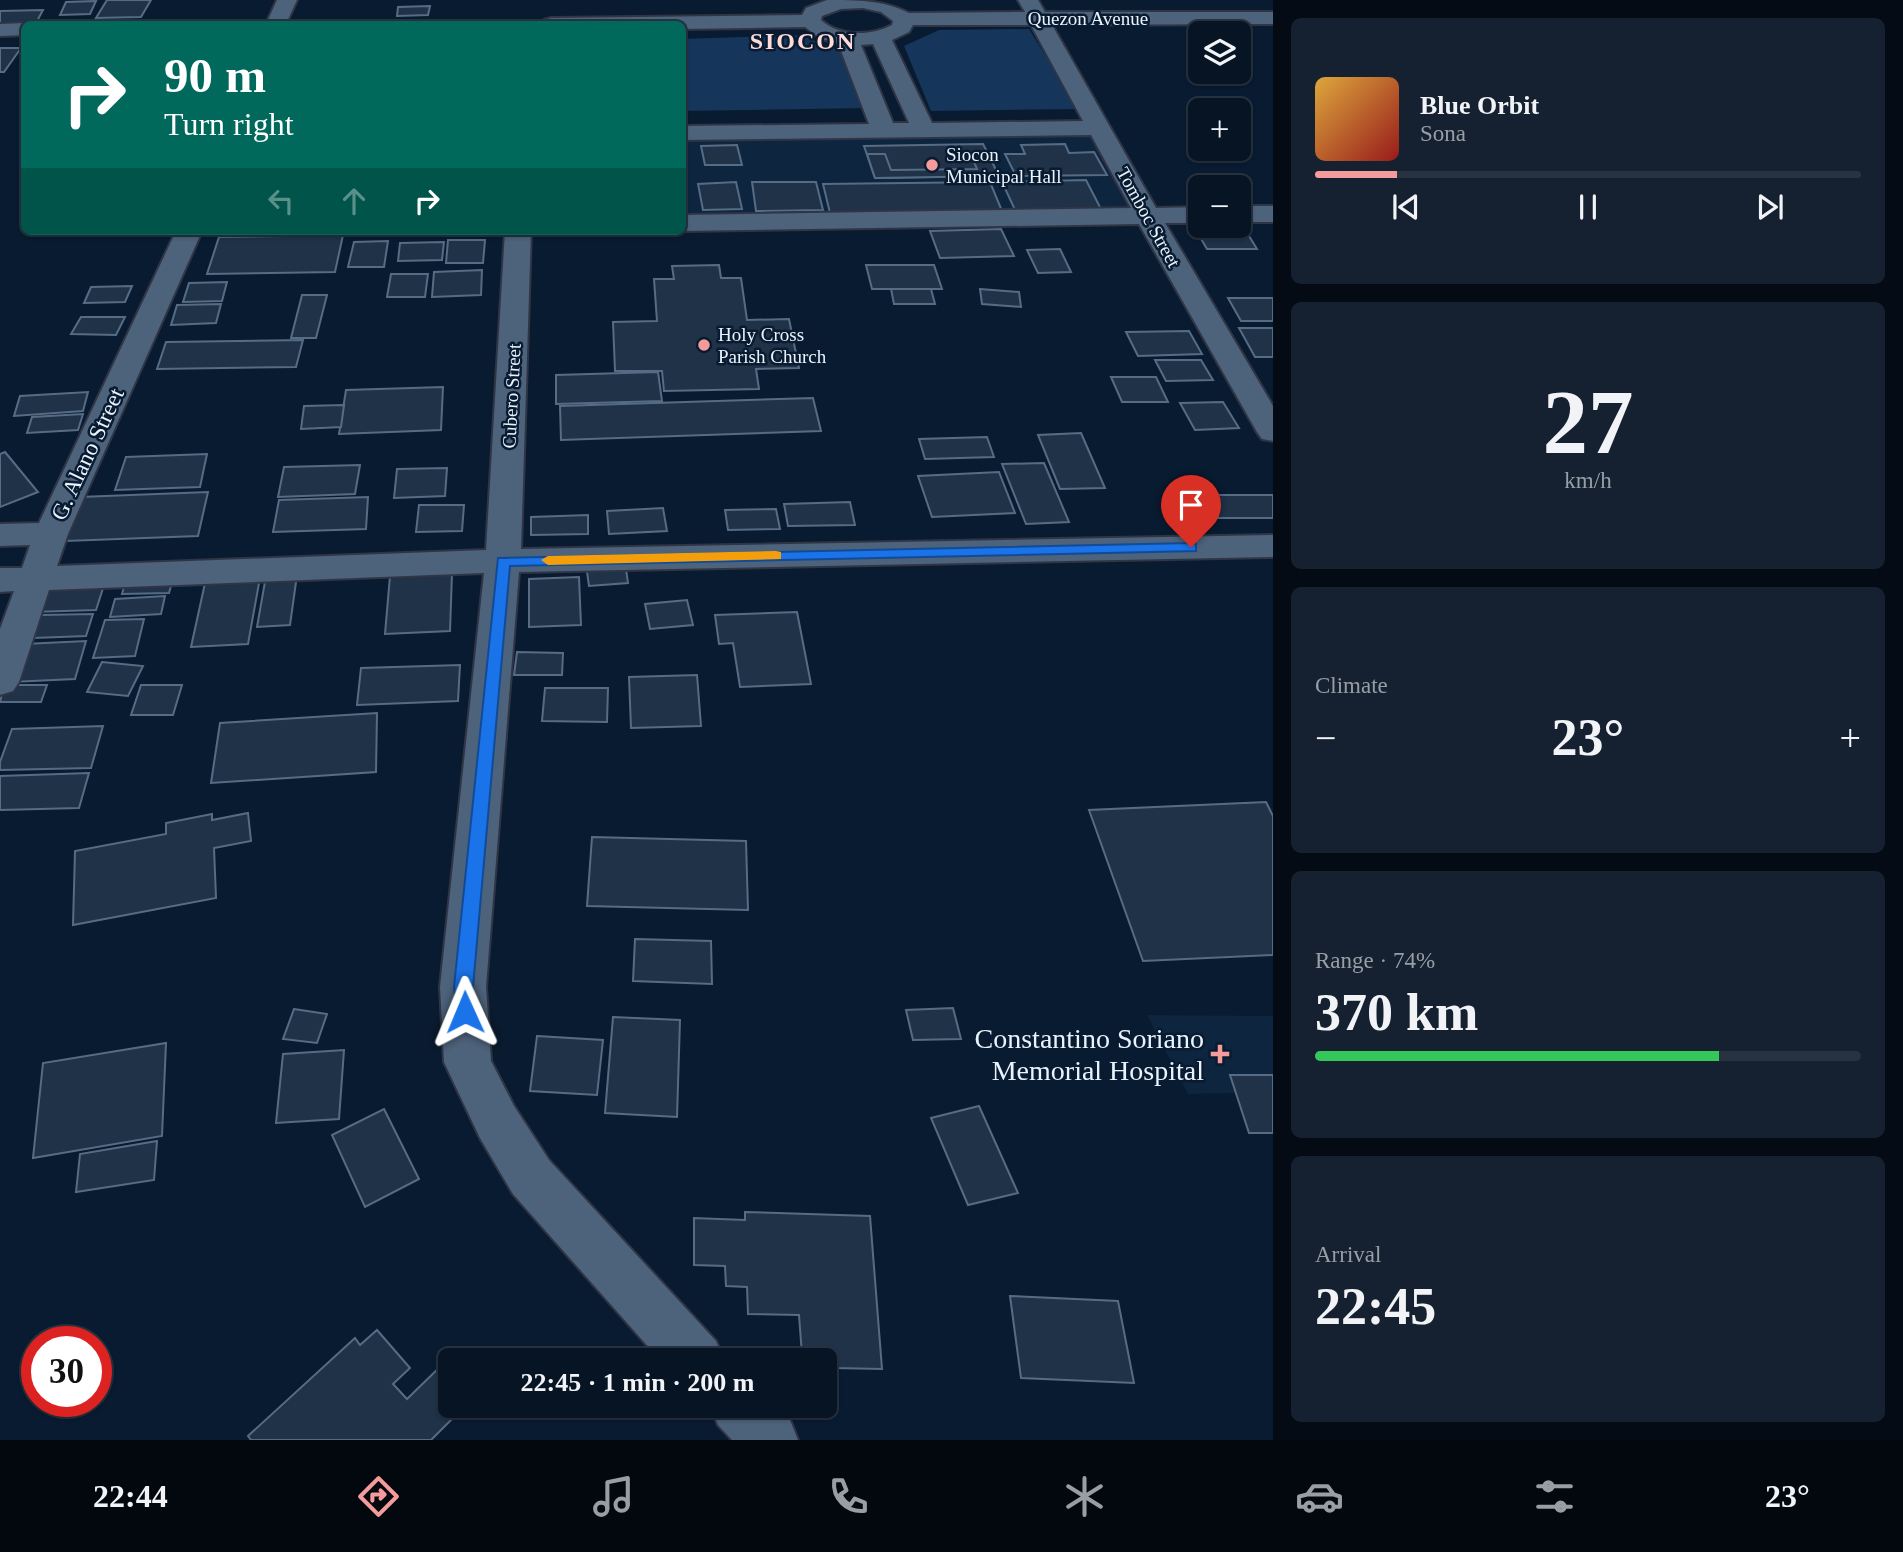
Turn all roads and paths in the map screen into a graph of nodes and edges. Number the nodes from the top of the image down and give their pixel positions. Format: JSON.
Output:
{"nodes":[{"id":1,"x":287,"y":0,"type":"edge"},
{"id":2,"x":726,"y":0,"type":"edge"},
{"id":3,"x":1033,"y":9,"type":"edge"},
{"id":4,"x":639,"y":17,"type":"edge"},
{"id":5,"x":904,"y":19,"type":"junction"},
{"id":6,"x":1273,"y":19,"type":"edge"},
{"id":7,"x":542,"y":20,"type":"edge"},
{"id":8,"x":277,"y":21,"type":"edge"},
{"id":9,"x":732,"y":22,"type":"junction"},
{"id":10,"x":810,"y":22,"type":"junction"},
{"id":11,"x":21,"y":29,"type":"edge"},
{"id":12,"x":0,"y":30,"type":"edge"},
{"id":13,"x":880,"y":37,"type":"junction"},
{"id":14,"x":847,"y":38,"type":"junction"},
{"id":15,"x":686,"y":118,"type":"edge"},
{"id":16,"x":1096,"y":121,"type":"junction"},
{"id":17,"x":881,"y":123,"type":"junction"},
{"id":18,"x":919,"y":123,"type":"junction"},
{"id":19,"x":686,"y":133,"type":"edge"},
{"id":20,"x":1251,"y":214,"type":"edge"},
{"id":21,"x":1273,"y":214,"type":"edge"},
{"id":22,"x":1147,"y":215,"type":"junction"},
{"id":23,"x":1188,"y":215,"type":"edge"},
{"id":24,"x":686,"y":223,"type":"edge"},
{"id":25,"x":187,"y":235,"type":"edge"},
{"id":26,"x":518,"y":235,"type":"edge"},
{"id":27,"x":1273,"y":432,"type":"edge"},
{"id":28,"x":51,"y":534,"type":"junction"},
{"id":29,"x":0,"y":535,"type":"edge"},
{"id":30,"x":1273,"y":546,"type":"edge"},
{"id":31,"x":503,"y":561,"type":"junction"},
{"id":32,"x":34,"y":578,"type":"junction"},
{"id":33,"x":0,"y":580,"type":"edge"},
{"id":34,"x":0,"y":682,"type":"edge"},
{"id":35,"x":686,"y":1348,"type":"edge"},
{"id":36,"x":750,"y":1418,"type":"edge"},
{"id":37,"x":770,"y":1440,"type":"edge"}],
"edges":[{"from":1,"to":8,"type":"street"},
{"from":2,"to":9,"type":"street"},
{"from":3,"to":5,"type":"street","name":"Quezon Avenue"},
{"from":3,"to":6,"type":"street","name":"Quezon Avenue"},
{"from":3,"to":16,"type":"street","name":"Tomboc Street"},
{"from":4,"to":7,"type":"street"},
{"from":4,"to":9,"type":"street"},
{"from":5,"to":10,"type":"street"},
{"from":5,"to":13,"type":"street"},
{"from":9,"to":10,"type":"street"},
{"from":10,"to":14,"type":"street"},
{"from":11,"to":12,"type":"street"},
{"from":13,"to":14,"type":"street"},
{"from":13,"to":18,"type":"street"},
{"from":14,"to":17,"type":"street"},
{"from":15,"to":17,"type":"street"},
{"from":16,"to":18,"type":"street"},
{"from":16,"to":22,"type":"street","name":"Tomboc Street"},
{"from":17,"to":18,"type":"street"},
{"from":17,"to":19,"type":"street"},
{"from":20,"to":21,"type":"street"},
{"from":22,"to":23,"type":"street"},
{"from":22,"to":24,"type":"street"},
{"from":22,"to":27,"type":"street","name":"Tomboc Street"},
{"from":25,"to":28,"type":"street","name":"G. Alano Street"},
{"from":26,"to":31,"type":"street","name":"Cubero Street"},
{"from":28,"to":29,"type":"street"},
{"from":28,"to":32,"type":"street","name":"G. Alano Street"},
{"from":30,"to":31,"type":"street"},
{"from":31,"to":32,"type":"street"},
{"from":31,"to":35,"type":"street","name":"Cubero Street"},
{"from":32,"to":33,"type":"street"},
{"from":32,"to":34,"type":"street","name":"G. Alano Street"},
{"from":36,"to":37,"type":"street"}]}
